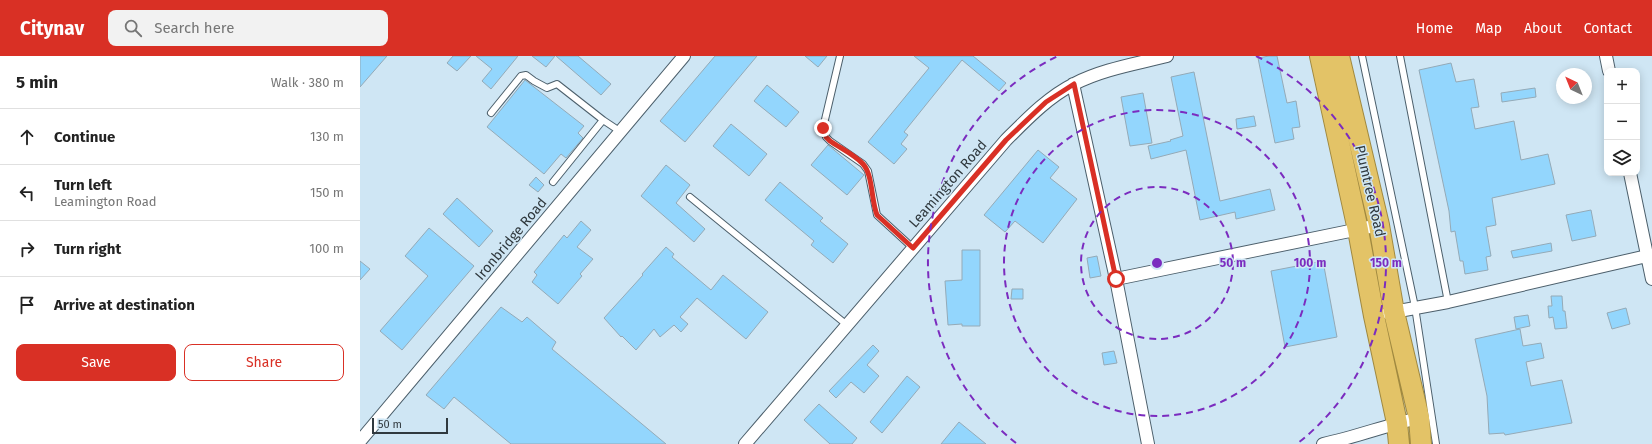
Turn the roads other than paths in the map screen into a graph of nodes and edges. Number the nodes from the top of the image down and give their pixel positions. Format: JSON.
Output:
{"nodes":[{"id":1,"x":684,"y":56,"type":"edge"},
{"id":2,"x":840,"y":56,"type":"edge"},
{"id":3,"x":1167,"y":56,"type":"edge"},
{"id":4,"x":1320,"y":56,"type":"edge"},
{"id":5,"x":1340,"y":56,"type":"edge"},
{"id":6,"x":1362,"y":56,"type":"edge"},
{"id":7,"x":1400,"y":56,"type":"edge"},
{"id":8,"x":1606,"y":56,"type":"edge"},
{"id":9,"x":1608,"y":68,"type":"edge"},
{"id":10,"x":1074,"y":84,"type":"junction"},
{"id":11,"x":491,"y":113,"type":"dead end"},
{"id":12,"x":603,"y":120,"type":"junction"},
{"id":13,"x":620,"y":132,"type":"junction"},
{"id":14,"x":1631,"y":176,"type":"edge"},
{"id":15,"x":553,"y":182,"type":"dead end"},
{"id":16,"x":690,"y":197,"type":"dead end"},
{"id":17,"x":1379,"y":225,"type":"junction"},
{"id":18,"x":1358,"y":230,"type":"junction"},
{"id":19,"x":913,"y":248,"type":"junction"},
{"id":20,"x":1647,"y":256,"type":"junction"},
{"id":21,"x":1116,"y":279,"type":"junction"},
{"id":22,"x":1652,"y":279,"type":"edge"},
{"id":23,"x":1448,"y":302,"type":"junction"},
{"id":24,"x":1415,"y":307,"type":"junction"},
{"id":25,"x":1394,"y":312,"type":"junction"},
{"id":26,"x":1374,"y":316,"type":"junction"},
{"id":27,"x":847,"y":325,"type":"junction"},
{"id":28,"x":1419,"y":418,"type":"junction"},
{"id":29,"x":1397,"y":423,"type":"junction"},
{"id":30,"x":360,"y":441,"type":"edge"},
{"id":31,"x":745,"y":444,"type":"edge"},
{"id":32,"x":1148,"y":444,"type":"edge"},
{"id":33,"x":1323,"y":444,"type":"edge"},
{"id":34,"x":1399,"y":444,"type":"edge"},
{"id":35,"x":1421,"y":444,"type":"edge"},
{"id":36,"x":1436,"y":444,"type":"edge"}],
"edges":[{"from":1,"to":13,"type":"street","name":"Ironbridge Road"},
{"from":2,"to":19,"type":"lane"},
{"from":3,"to":10,"type":"street","name":"Leamington Road"},
{"from":4,"to":18,"type":"highway","name":"Plumtree Road"},
{"from":5,"to":17,"type":"highway","name":"Plumtree Road"},
{"from":6,"to":24,"type":"lane"},
{"from":7,"to":23,"type":"lane"},
{"from":8,"to":9,"type":"street"},
{"from":10,"to":19,"type":"street","name":"Leamington Road"},
{"from":10,"to":21,"type":"street"},
{"from":11,"to":12,"type":"lane"},
{"from":12,"to":13,"type":"lane"},
{"from":12,"to":15,"type":"lane"},
{"from":13,"to":30,"type":"street","name":"Ironbridge Road"},
{"from":14,"to":20,"type":"street"},
{"from":16,"to":27,"type":"lane"},
{"from":17,"to":18,"type":"street"},
{"from":17,"to":25,"type":"highway","name":"Plumtree Road"},
{"from":18,"to":21,"type":"street"},
{"from":18,"to":26,"type":"highway","name":"Plumtree Road"},
{"from":19,"to":27,"type":"street","name":"Leamington Road"},
{"from":20,"to":22,"type":"street"},
{"from":20,"to":23,"type":"street"},
{"from":21,"to":32,"type":"street"},
{"from":23,"to":24,"type":"street"},
{"from":24,"to":25,"type":"street"},
{"from":24,"to":36,"type":"lane"},
{"from":25,"to":26,"type":"street"},
{"from":25,"to":28,"type":"highway","name":"Plumtree Road"},
{"from":26,"to":29,"type":"highway","name":"Plumtree Road"},
{"from":27,"to":31,"type":"street","name":"Leamington Road"},
{"from":28,"to":29,"type":"street"},
{"from":28,"to":35,"type":"highway","name":"Plumtree Road"},
{"from":29,"to":33,"type":"street"},
{"from":29,"to":34,"type":"highway","name":"Plumtree Road"}]}
